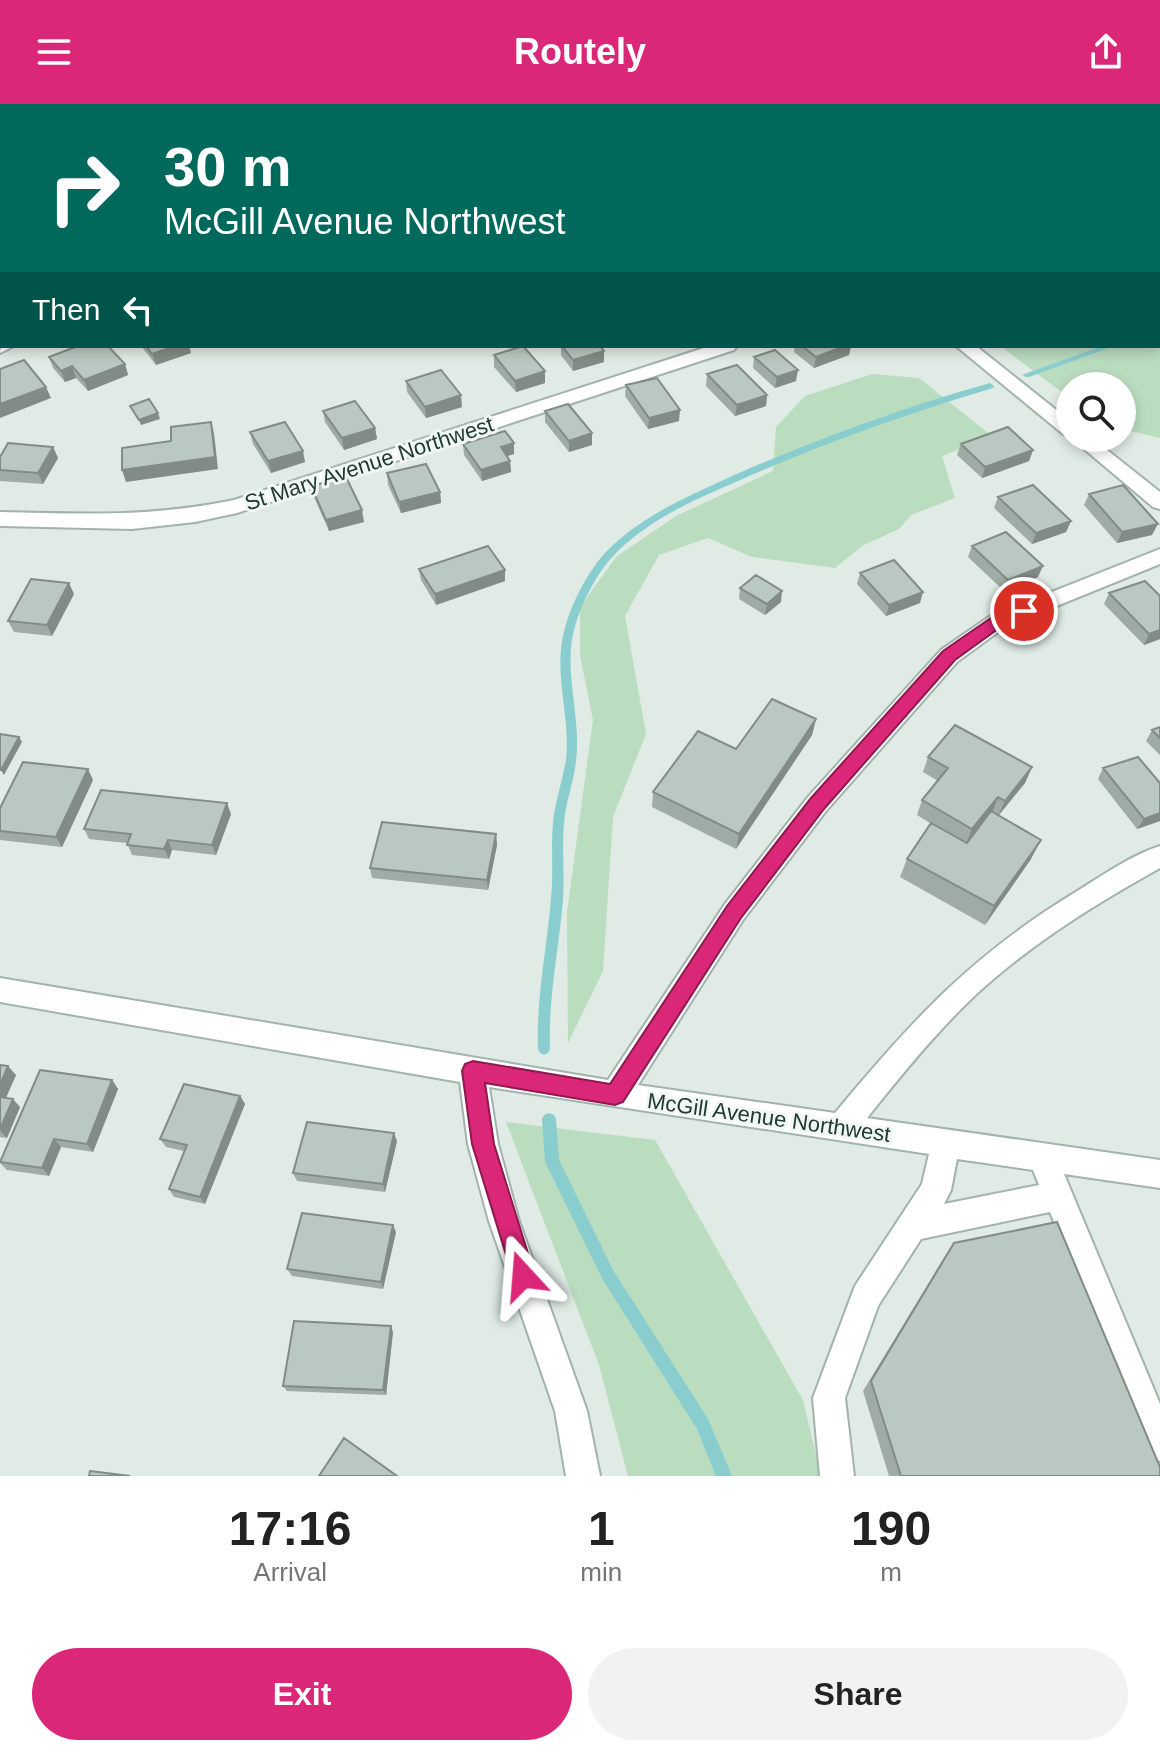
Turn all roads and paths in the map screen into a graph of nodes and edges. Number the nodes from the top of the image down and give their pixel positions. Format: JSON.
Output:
{"nodes":[{"id":1,"x":722,"y":348,"type":"edge"},
{"id":2,"x":968,"y":348,"type":"edge"},
{"id":3,"x":1056,"y":419,"type":"edge"},
{"id":4,"x":1098,"y":452,"type":"edge"},
{"id":5,"x":1160,"y":502,"type":"edge"},
{"id":6,"x":0,"y":519,"type":"edge"},
{"id":7,"x":1160,"y":556,"type":"edge"},
{"id":8,"x":1160,"y":856,"type":"edge"},
{"id":9,"x":0,"y":990,"type":"edge"},
{"id":10,"x":473,"y":1071,"type":"junction"},
{"id":11,"x":615,"y":1095,"type":"junction"},
{"id":12,"x":841,"y":1128,"type":"junction"},
{"id":13,"x":946,"y":1142,"type":"junction"},
{"id":14,"x":1042,"y":1157,"type":"junction"},
{"id":15,"x":1160,"y":1174,"type":"edge"},
{"id":16,"x":1058,"y":1196,"type":"junction"},
{"id":17,"x":912,"y":1226,"type":"junction"},
{"id":18,"x":1160,"y":1444,"type":"edge"},
{"id":19,"x":583,"y":1476,"type":"edge"},
{"id":20,"x":837,"y":1476,"type":"edge"}],
"edges":[{"from":1,"to":6,"type":"street","name":"St Mary Avenue Northwest"},
{"from":2,"to":3,"type":"street"},
{"from":4,"to":5,"type":"street"},
{"from":7,"to":11,"type":"street"},
{"from":8,"to":12,"type":"street"},
{"from":9,"to":10,"type":"street","name":"McGill Avenue Northwest"},
{"from":10,"to":11,"type":"street","name":"McGill Avenue Northwest"},
{"from":10,"to":19,"type":"street"},
{"from":11,"to":12,"type":"street","name":"McGill Avenue Northwest"},
{"from":12,"to":13,"type":"street","name":"McGill Avenue Northwest"},
{"from":13,"to":14,"type":"street","name":"McGill Avenue Northwest"},
{"from":13,"to":17,"type":"street"},
{"from":14,"to":15,"type":"street","name":"McGill Avenue Northwest"},
{"from":14,"to":16,"type":"street"},
{"from":16,"to":17,"type":"street"},
{"from":16,"to":18,"type":"street"},
{"from":17,"to":20,"type":"street"}]}
